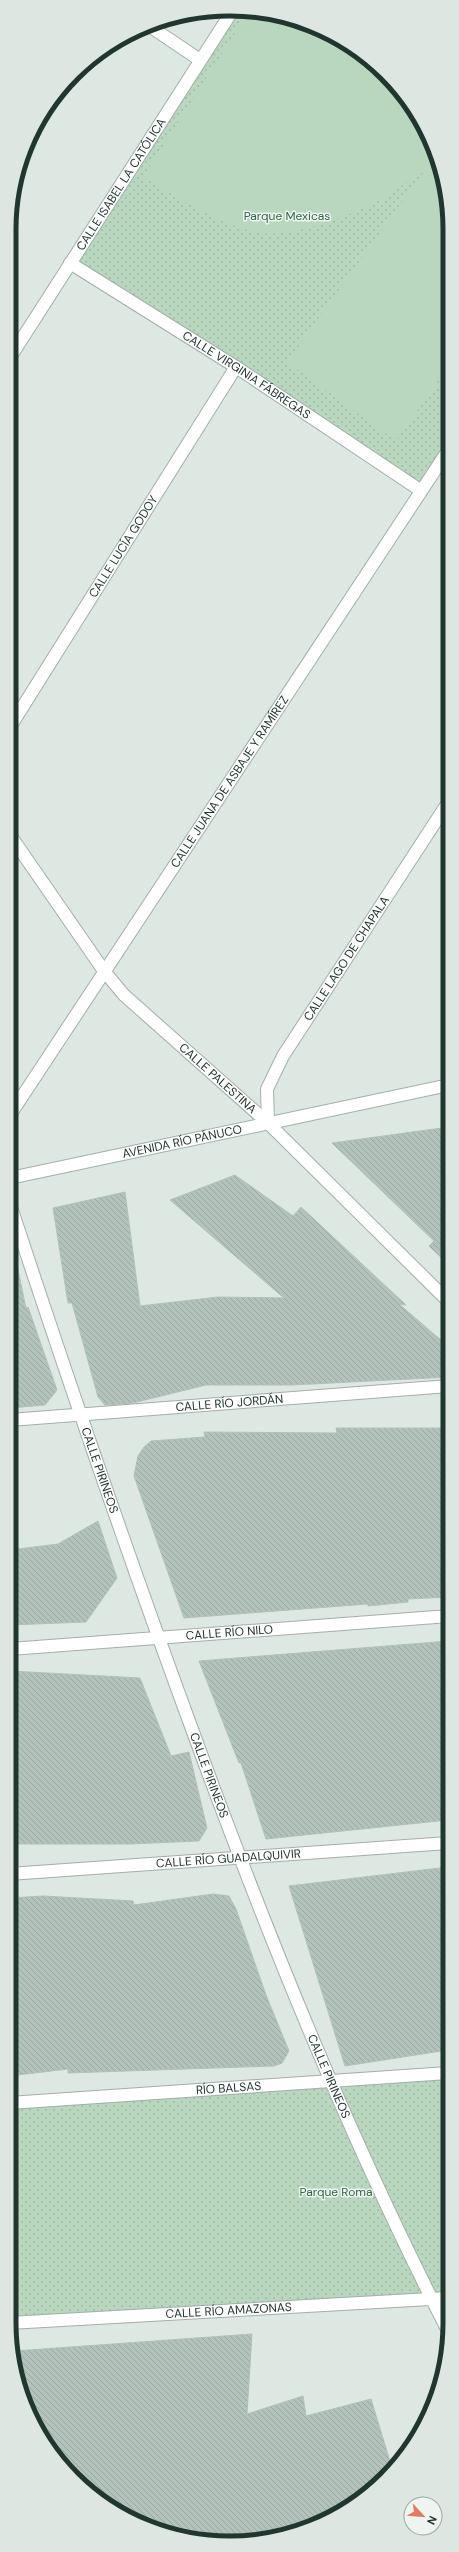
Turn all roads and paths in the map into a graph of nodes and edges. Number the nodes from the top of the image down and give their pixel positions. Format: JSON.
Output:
{"nodes":[{"id":1,"x":229,"y":16,"type":"edge"},
{"id":2,"x":155,"y":29,"type":"edge"},
{"id":3,"x":200,"y":60,"type":"junction"},
{"id":4,"x":70,"y":263,"type":"junction"},
{"id":5,"x":16,"y":348,"type":"edge"},
{"id":6,"x":236,"y":367,"type":"junction"},
{"id":7,"x":443,"y":457,"type":"edge"},
{"id":8,"x":420,"y":490,"type":"junction"},
{"id":9,"x":16,"y":717,"type":"edge"},
{"id":10,"x":443,"y":810,"type":"edge"},
{"id":11,"x":16,"y":844,"type":"edge"},
{"id":12,"x":104,"y":971,"type":"junction"},
{"id":13,"x":443,"y":1086,"type":"edge"},
{"id":14,"x":16,"y":1106,"type":"edge"},
{"id":15,"x":268,"y":1123,"type":"junction"},
{"id":16,"x":16,"y":1177,"type":"edge"},
{"id":17,"x":16,"y":1222,"type":"edge"},
{"id":18,"x":443,"y":1296,"type":"edge"},
{"id":19,"x":443,"y":1386,"type":"edge"},
{"id":20,"x":80,"y":1416,"type":"junction"},
{"id":21,"x":16,"y":1420,"type":"edge"},
{"id":22,"x":443,"y":1616,"type":"edge"},
{"id":23,"x":159,"y":1638,"type":"junction"},
{"id":24,"x":16,"y":1649,"type":"edge"},
{"id":25,"x":443,"y":1843,"type":"edge"},
{"id":26,"x":239,"y":1859,"type":"junction"},
{"id":27,"x":16,"y":1874,"type":"edge"},
{"id":28,"x":443,"y":2072,"type":"edge"},
{"id":29,"x":329,"y":2081,"type":"junction"},
{"id":30,"x":16,"y":2103,"type":"edge"},
{"id":31,"x":443,"y":2298,"type":"edge"},
{"id":32,"x":432,"y":2299,"type":"junction"},
{"id":33,"x":443,"y":2321,"type":"edge"},
{"id":34,"x":16,"y":2323,"type":"edge"}],
"edges":[{"from":1,"to":3,"type":"street","name":"CALLE ISABEL LA CATÓLICA"},
{"from":2,"to":3,"type":"street"},
{"from":3,"to":4,"type":"street","name":"CALLE ISABEL LA CATÓLICA"},
{"from":4,"to":5,"type":"street","name":"CALLE ISABEL LA CATÓLICA"},
{"from":4,"to":6,"type":"street","name":"CALLE VIRGINIA FÁBREGAS"},
{"from":6,"to":8,"type":"street","name":"CALLE VIRGINIA FÁBREGAS"},
{"from":6,"to":9,"type":"street","name":"CALLE LUCÍA GODOY"},
{"from":7,"to":8,"type":"street","name":"CALLE JUANA DE ASBAJE Y RAMÍREZ"},
{"from":8,"to":12,"type":"street","name":"CALLE JUANA DE ASBAJE Y RAMÍREZ"},
{"from":10,"to":15,"type":"street","name":"CALLE LAGO DE CHAPALA"},
{"from":11,"to":12,"type":"street","name":"CALLE PALESTINA"},
{"from":12,"to":14,"type":"street","name":"CALLE JUANA DE ASBAJE Y RAMÍREZ"},
{"from":12,"to":15,"type":"street","name":"CALLE PALESTINA"},
{"from":13,"to":15,"type":"street","name":"AVENIDA RÍO PÁNUCO"},
{"from":15,"to":16,"type":"street","name":"AVENIDA RÍO PÁNUCO"},
{"from":15,"to":18,"type":"street","name":"CALLE PALESTINA"},
{"from":17,"to":20,"type":"street","name":"CALLE PIRINEOS"},
{"from":19,"to":20,"type":"street","name":"CALLE RÍO JORDÁN"},
{"from":20,"to":21,"type":"street","name":"CALLE RÍO JORDÁN"},
{"from":20,"to":23,"type":"street","name":"CALLE PIRINEOS"},
{"from":22,"to":23,"type":"street","name":"CALLE RÍO NILO"},
{"from":23,"to":24,"type":"street","name":"CALLE RÍO NILO"},
{"from":23,"to":26,"type":"street","name":"CALLE PIRINEOS"},
{"from":25,"to":26,"type":"street","name":"CALLE RÍO GUADALQUIVIR"},
{"from":26,"to":27,"type":"street","name":"CALLE RÍO GUADALQUIVIR"},
{"from":26,"to":29,"type":"street","name":"CALLE PIRINEOS"},
{"from":28,"to":29,"type":"street","name":"RÍO BALSAS"},
{"from":29,"to":30,"type":"street","name":"RÍO BALSAS"},
{"from":29,"to":32,"type":"street","name":"CALLE PIRINEOS"},
{"from":31,"to":32,"type":"street","name":"CALLE RÍO AMAZONAS"},
{"from":32,"to":33,"type":"street","name":"CALLE PIRINEOS"},
{"from":32,"to":34,"type":"street","name":"CALLE RÍO AMAZONAS"}]}
